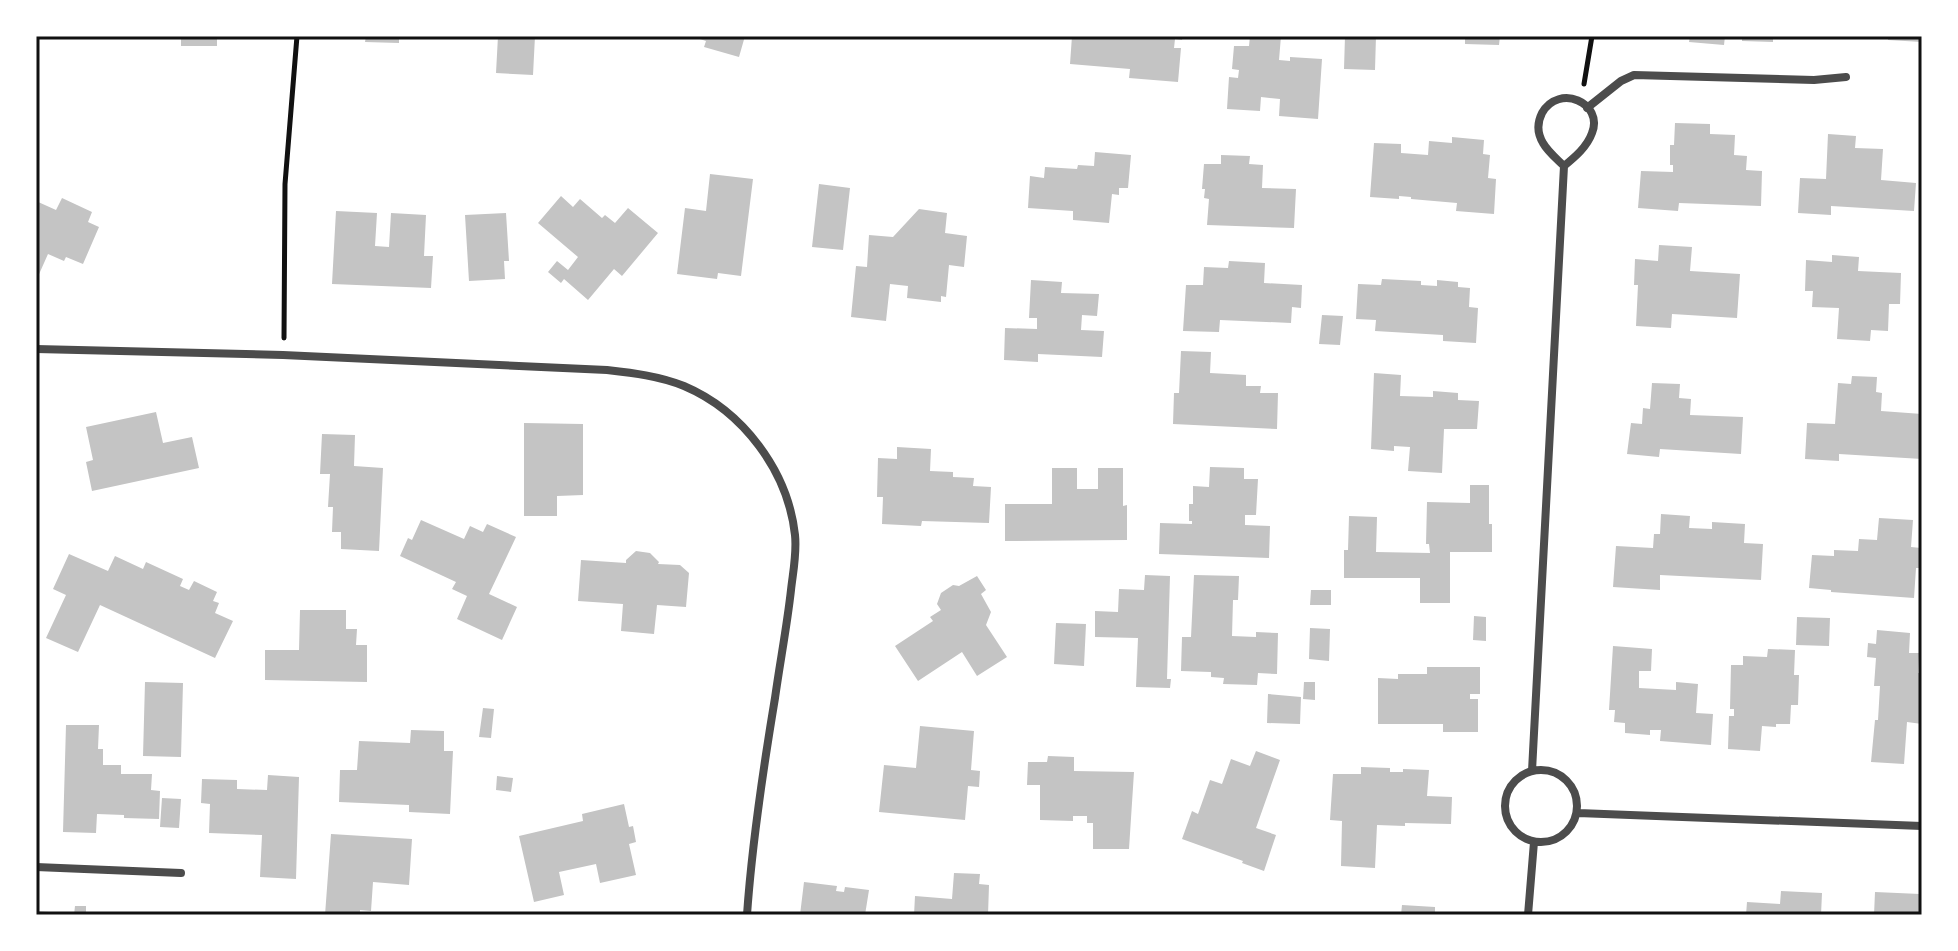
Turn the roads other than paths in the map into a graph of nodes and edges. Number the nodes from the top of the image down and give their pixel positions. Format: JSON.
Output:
{"nodes":[{"id":1,"x":1846,"y":77,"type":"dead end"},
{"id":2,"x":1587,"y":108,"type":"junction"},
{"id":3,"x":1564,"y":166,"type":"junction"},
{"id":4,"x":36,"y":349,"type":"edge"},
{"id":5,"x":1532,"y":771,"type":"junction"},
{"id":6,"x":1578,"y":813,"type":"junction"},
{"id":7,"x":1922,"y":826,"type":"edge"},
{"id":8,"x":1534,"y":842,"type":"junction"},
{"id":9,"x":36,"y":867,"type":"edge"},
{"id":10,"x":181,"y":873,"type":"dead end"},
{"id":11,"x":747,"y":915,"type":"edge"},
{"id":12,"x":1528,"y":915,"type":"edge"}],
"edges":[{"from":1,"to":2,"type":"street"},
{"from":2,"to":3,"type":"street"},
{"from":2,"to":3,"type":"street"},
{"from":3,"to":5,"type":"street"},
{"from":4,"to":11,"type":"street"},
{"from":5,"to":6,"type":"street"},
{"from":5,"to":8,"type":"street"},
{"from":6,"to":7,"type":"street"},
{"from":6,"to":8,"type":"street"},
{"from":8,"to":12,"type":"street"},
{"from":9,"to":10,"type":"street"}]}
